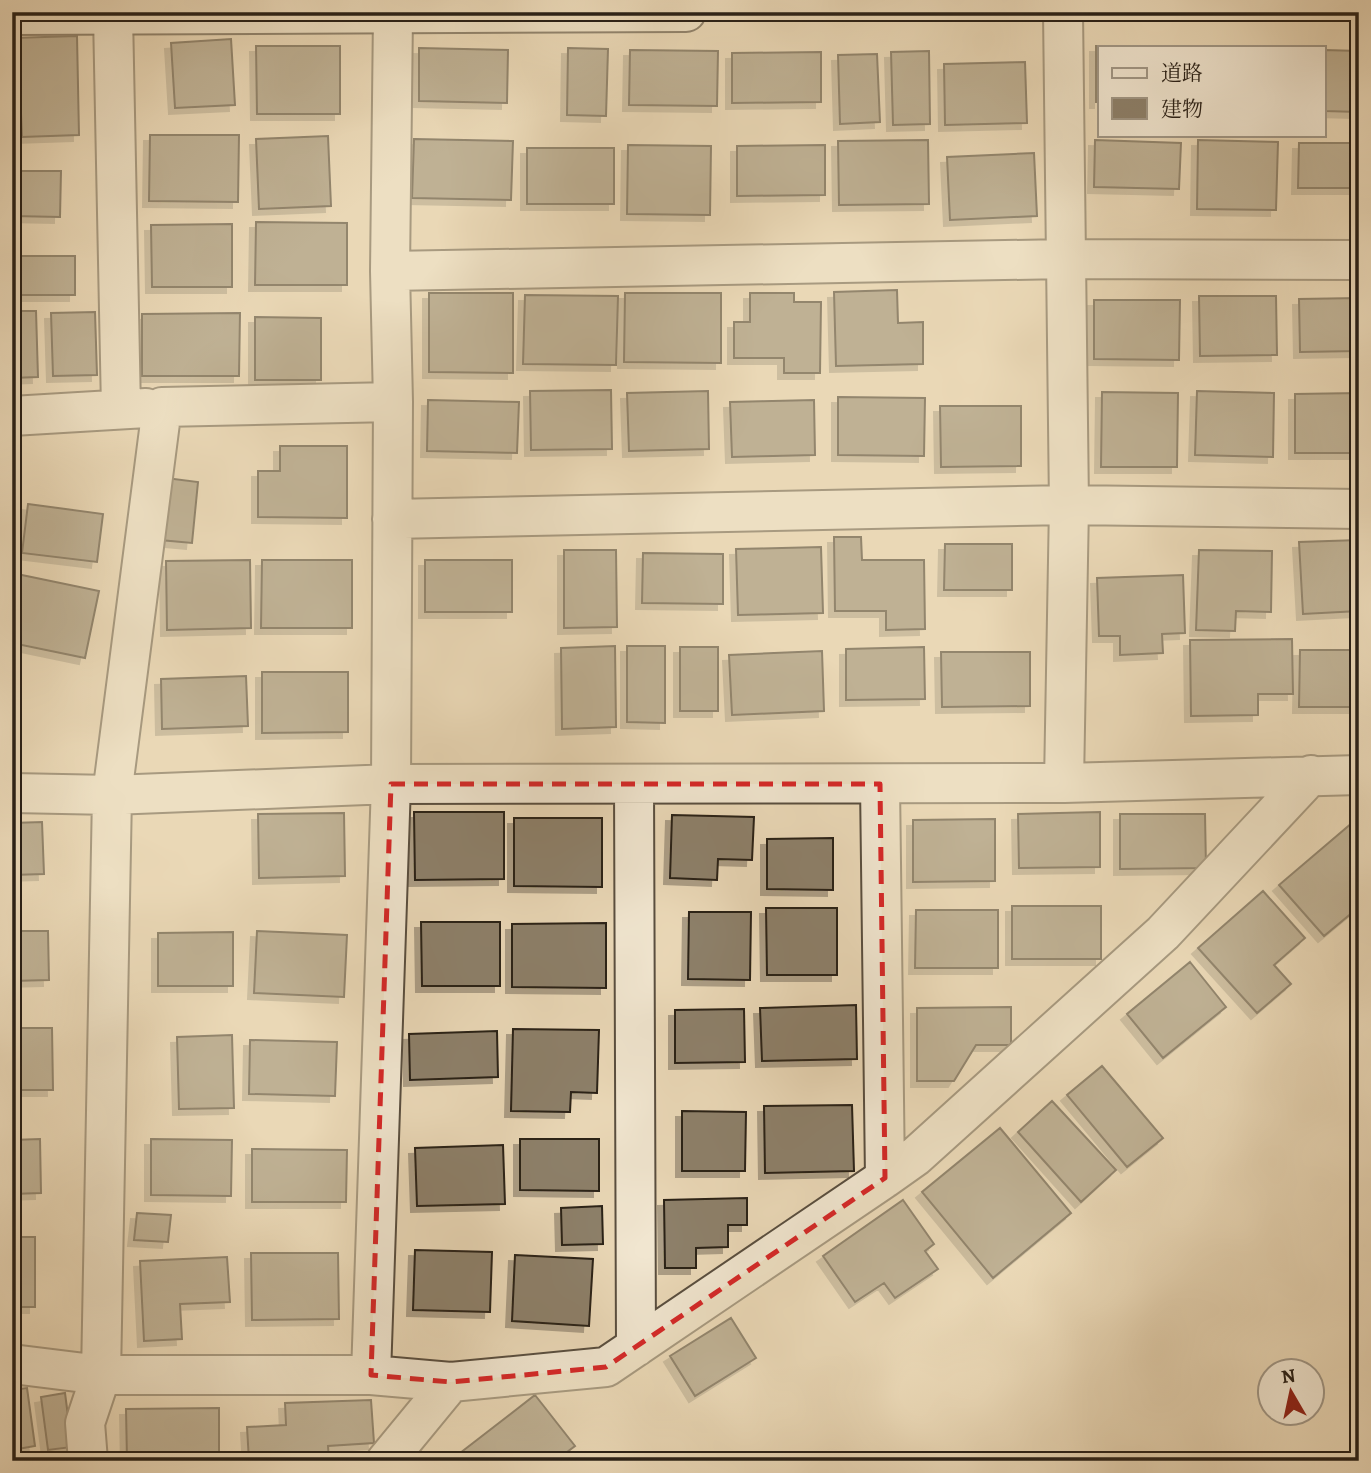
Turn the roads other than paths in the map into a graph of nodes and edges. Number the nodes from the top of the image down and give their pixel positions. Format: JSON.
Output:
{"nodes":[{"id":1,"x":686,"y":12,"type":"edge"},
{"id":2,"x":1063,"y":12,"type":"edge"},
{"id":3,"x":552,"y":13,"type":"edge"},
{"id":4,"x":12,"y":15,"type":"edge"},
{"id":5,"x":113,"y":15,"type":"junction"},
{"id":6,"x":393,"y":15,"type":"junction"},
{"id":7,"x":1066,"y":259,"type":"junction"},
{"id":8,"x":1359,"y":260,"type":"edge"},
{"id":9,"x":390,"y":271,"type":"junction"},
{"id":10,"x":393,"y":402,"type":"junction"},
{"id":11,"x":162,"y":407,"type":"junction"},
{"id":12,"x":121,"y":409,"type":"junction"},
{"id":13,"x":12,"y":416,"type":"edge"},
{"id":14,"x":1069,"y":505,"type":"junction"},
{"id":15,"x":1359,"y":509,"type":"edge"},
{"id":16,"x":392,"y":519,"type":"junction"},
{"id":17,"x":1311,"y":775,"type":"junction"},
{"id":18,"x":1359,"y":775,"type":"edge"},
{"id":19,"x":1065,"y":783,"type":"junction"},
{"id":20,"x":391,"y":784,"type":"junction"},
{"id":21,"x":634,"y":784,"type":"junction"},
{"id":22,"x":880,"y":784,"type":"junction"},
{"id":23,"x":12,"y":793,"type":"edge"},
{"id":24,"x":112,"y":795,"type":"junction"},
{"id":25,"x":885,"y":1178,"type":"junction"},
{"id":26,"x":636,"y":1347,"type":"junction"},
{"id":27,"x":12,"y":1364,"type":"edge"},
{"id":28,"x":101,"y":1375,"type":"junction"},
{"id":29,"x":371,"y":1375,"type":"junction"},
{"id":30,"x":451,"y":1382,"type":"junction"},
{"id":31,"x":88,"y":1461,"type":"edge"},
{"id":32,"x":386,"y":1461,"type":"edge"}],
"edges":[{"from":1,"to":3,"type":"street"},
{"from":2,"to":7,"type":"street"},
{"from":3,"to":6,"type":"street"},
{"from":4,"to":5,"type":"street"},
{"from":5,"to":6,"type":"street"},
{"from":5,"to":12,"type":"street"},
{"from":6,"to":9,"type":"street"},
{"from":7,"to":8,"type":"street"},
{"from":7,"to":9,"type":"street"},
{"from":7,"to":14,"type":"street"},
{"from":9,"to":10,"type":"street"},
{"from":10,"to":11,"type":"street"},
{"from":10,"to":16,"type":"street"},
{"from":11,"to":12,"type":"street"},
{"from":11,"to":24,"type":"street"},
{"from":12,"to":13,"type":"street"},
{"from":14,"to":15,"type":"street"},
{"from":14,"to":16,"type":"street"},
{"from":14,"to":19,"type":"street"},
{"from":16,"to":20,"type":"street"},
{"from":17,"to":18,"type":"street"},
{"from":17,"to":19,"type":"street"},
{"from":17,"to":25,"type":"street"},
{"from":19,"to":22,"type":"street"},
{"from":20,"to":21,"type":"street"},
{"from":20,"to":24,"type":"street"},
{"from":20,"to":29,"type":"street"},
{"from":21,"to":22,"type":"street"},
{"from":21,"to":26,"type":"street"},
{"from":22,"to":25,"type":"street"},
{"from":23,"to":24,"type":"street"},
{"from":24,"to":28,"type":"street"},
{"from":25,"to":26,"type":"street"},
{"from":26,"to":30,"type":"street"},
{"from":27,"to":28,"type":"street"},
{"from":28,"to":29,"type":"street"},
{"from":28,"to":31,"type":"street"},
{"from":29,"to":30,"type":"street"},
{"from":30,"to":32,"type":"street"}]}
